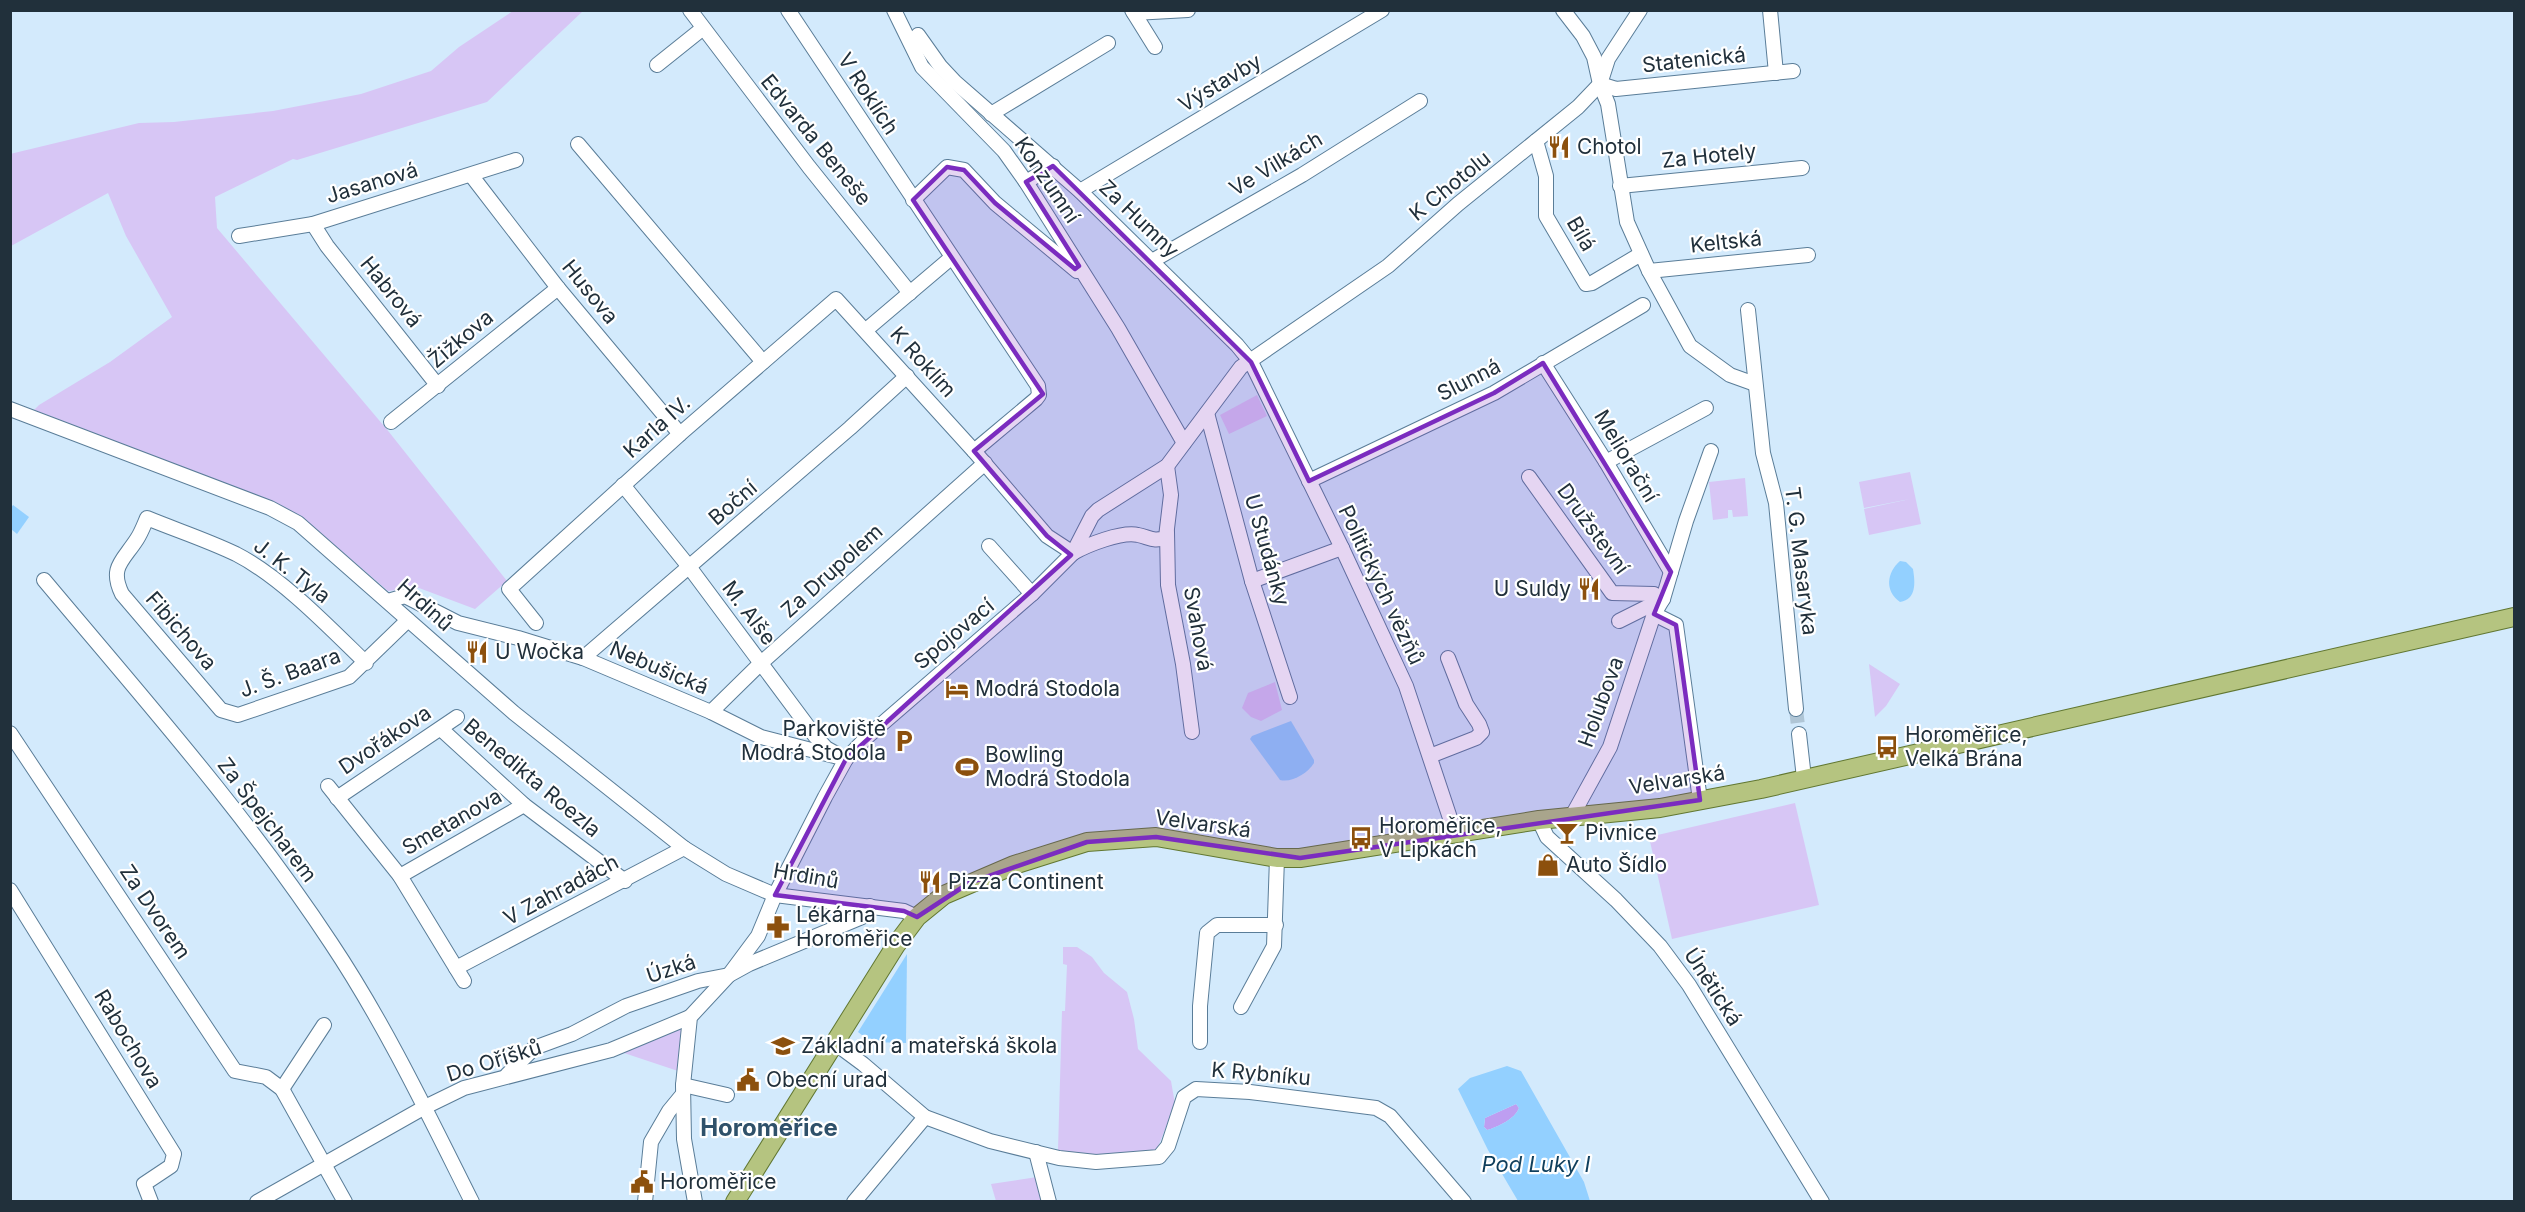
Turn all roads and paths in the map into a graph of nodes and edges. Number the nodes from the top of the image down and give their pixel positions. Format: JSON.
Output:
{"nodes":[{"id":1,"x":690,"y":10,"type":"edge"},
{"id":2,"x":788,"y":10,"type":"edge"},
{"id":3,"x":894,"y":10,"type":"edge"},
{"id":4,"x":1188,"y":10,"type":"edge"},
{"id":5,"x":1382,"y":10,"type":"edge"},
{"id":6,"x":1563,"y":10,"type":"edge"},
{"id":7,"x":1640,"y":10,"type":"edge"},
{"id":8,"x":1770,"y":10,"type":"edge"},
{"id":9,"x":1133,"y":12,"type":"edge"},
{"id":10,"x":702,"y":29,"type":"junction"},
{"id":11,"x":918,"y":35,"type":"dead end"},
{"id":12,"x":1108,"y":43,"type":"dead end"},
{"id":13,"x":1155,"y":47,"type":"dead end"},
{"id":14,"x":657,"y":65,"type":"dead end"},
{"id":15,"x":1793,"y":71,"type":"dead end"},
{"id":16,"x":1776,"y":73,"type":"junction"},
{"id":17,"x":1600,"y":84,"type":"junction"},
{"id":18,"x":964,"y":100,"type":"junction"},
{"id":19,"x":1420,"y":100,"type":"dead end"},
{"id":20,"x":991,"y":114,"type":"junction"},
{"id":21,"x":1536,"y":141,"type":"junction"},
{"id":22,"x":578,"y":144,"type":"dead end"},
{"id":23,"x":516,"y":160,"type":"dead end"},
{"id":24,"x":1053,"y":166,"type":"junction"},
{"id":25,"x":1802,"y":168,"type":"dead end"},
{"id":26,"x":471,"y":175,"type":"junction"},
{"id":27,"x":1026,"y":182,"type":"junction"},
{"id":28,"x":1620,"y":186,"type":"junction"},
{"id":29,"x":1080,"y":191,"type":"junction"},
{"id":30,"x":913,"y":200,"type":"junction"},
{"id":31,"x":313,"y":224,"type":"junction"},
{"id":32,"x":239,"y":236,"type":"dead end"},
{"id":33,"x":1641,"y":254,"type":"junction"},
{"id":34,"x":1808,"y":255,"type":"dead end"},
{"id":35,"x":951,"y":258,"type":"junction"},
{"id":36,"x":1152,"y":261,"type":"junction"},
{"id":37,"x":1649,"y":272,"type":"junction"},
{"id":38,"x":1088,"y":280,"type":"junction"},
{"id":39,"x":558,"y":288,"type":"junction"},
{"id":40,"x":910,"y":294,"type":"junction"},
{"id":41,"x":1643,"y":305,"type":"dead end"},
{"id":42,"x":1748,"y":310,"type":"dead end"},
{"id":43,"x":866,"y":330,"type":"junction"},
{"id":44,"x":763,"y":362,"type":"junction"},
{"id":45,"x":1251,"y":362,"type":"junction"},
{"id":46,"x":1543,"y":363,"type":"junction"},
{"id":47,"x":907,"y":376,"type":"junction"},
{"id":48,"x":1755,"y":384,"type":"junction"},
{"id":49,"x":438,"y":386,"type":"junction"},
{"id":50,"x":1706,"y":408,"type":"dead end"},
{"id":51,"x":10,"y":409,"type":"edge"},
{"id":52,"x":1207,"y":413,"type":"junction"},
{"id":53,"x":391,"y":422,"type":"dead end"},
{"id":54,"x":680,"y":434,"type":"junction"},
{"id":55,"x":1184,"y":443,"type":"junction"},
{"id":56,"x":974,"y":451,"type":"junction"},
{"id":57,"x":1711,"y":451,"type":"dead end"},
{"id":58,"x":1606,"y":462,"type":"junction"},
{"id":59,"x":985,"y":463,"type":"junction"},
{"id":60,"x":1167,"y":466,"type":"junction"},
{"id":61,"x":1529,"y":477,"type":"dead end"},
{"id":62,"x":1309,"y":481,"type":"junction"},
{"id":63,"x":623,"y":485,"type":"junction"},
{"id":64,"x":1167,"y":532,"type":"junction"},
{"id":65,"x":989,"y":546,"type":"dead end"},
{"id":66,"x":1342,"y":548,"type":"junction"},
{"id":67,"x":1073,"y":553,"type":"junction"},
{"id":68,"x":690,"y":568,"type":"junction"},
{"id":69,"x":1671,"y":572,"type":"junction"},
{"id":70,"x":44,"y":580,"type":"dead end"},
{"id":71,"x":1252,"y":582,"type":"junction"},
{"id":72,"x":122,"y":594,"type":"joint"},
{"id":73,"x":1032,"y":594,"type":"junction"},
{"id":74,"x":1663,"y":599,"type":"junction"},
{"id":75,"x":388,"y":601,"type":"junction"},
{"id":76,"x":1654,"y":614,"type":"junction"},
{"id":77,"x":2514,"y":617,"type":"edge"},
{"id":78,"x":408,"y":620,"type":"junction"},
{"id":79,"x":1619,"y":621,"type":"dead end"},
{"id":80,"x":536,"y":623,"type":"dead end"},
{"id":81,"x":584,"y":658,"type":"junction"},
{"id":82,"x":1448,"y":658,"type":"dead end"},
{"id":83,"x":366,"y":663,"type":"junction"},
{"id":84,"x":761,"y":663,"type":"junction"},
{"id":85,"x":1290,"y":697,"type":"dead end"},
{"id":86,"x":1796,"y":709,"type":"tunnel mouth"},
{"id":87,"x":711,"y":712,"type":"junction"},
{"id":88,"x":238,"y":715,"type":"joint"},
{"id":89,"x":457,"y":717,"type":"dead end"},
{"id":90,"x":441,"y":729,"type":"junction"},
{"id":91,"x":1192,"y":732,"type":"dead end"},
{"id":92,"x":10,"y":733,"type":"edge"},
{"id":93,"x":1799,"y":734,"type":"tunnel mouth"},
{"id":94,"x":1430,"y":756,"type":"junction"},
{"id":95,"x":846,"y":759,"type":"junction"},
{"id":96,"x":1804,"y":778,"type":"junction"},
{"id":97,"x":328,"y":786,"type":"dead end"},
{"id":98,"x":337,"y":798,"type":"junction"},
{"id":99,"x":1700,"y":800,"type":"junction"},
{"id":100,"x":524,"y":805,"type":"junction"},
{"id":101,"x":1572,"y":816,"type":"junction"},
{"id":102,"x":1539,"y":820,"type":"junction"},
{"id":103,"x":1455,"y":833,"type":"junction"},
{"id":104,"x":684,"y":848,"type":"junction"},
{"id":105,"x":1277,"y":858,"type":"junction"},
{"id":106,"x":400,"y":876,"type":"junction"},
{"id":107,"x":625,"y":881,"type":"junction"},
{"id":108,"x":10,"y":890,"type":"edge"},
{"id":109,"x":775,"y":895,"type":"junction"},
{"id":110,"x":830,"y":903,"type":"junction"},
{"id":111,"x":870,"y":906,"type":"junction"},
{"id":112,"x":917,"y":917,"type":"junction"},
{"id":113,"x":1276,"y":925,"type":"junction"},
{"id":114,"x":829,"y":930,"type":"junction"},
{"id":115,"x":456,"y":968,"type":"junction"},
{"id":116,"x":729,"y":975,"type":"junction"},
{"id":117,"x":464,"y":981,"type":"dead end"},
{"id":118,"x":620,"y":992,"type":"dead end"},
{"id":119,"x":627,"y":1006,"type":"junction"},
{"id":120,"x":1241,"y":1007,"type":"dead end"},
{"id":121,"x":690,"y":1017,"type":"junction"},
{"id":122,"x":324,"y":1025,"type":"dead end"},
{"id":123,"x":1200,"y":1042,"type":"dead end"},
{"id":124,"x":836,"y":1044,"type":"junction"},
{"id":125,"x":505,"y":1076,"type":"junction"},
{"id":126,"x":282,"y":1089,"type":"junction"},
{"id":127,"x":683,"y":1089,"type":"junction"},
{"id":128,"x":727,"y":1095,"type":"dead end"},
{"id":129,"x":425,"y":1107,"type":"junction"},
{"id":130,"x":924,"y":1117,"type":"junction"},
{"id":131,"x":1036,"y":1152,"type":"junction"},
{"id":132,"x":325,"y":1164,"type":"junction"},
{"id":133,"x":151,"y":1202,"type":"edge"},
{"id":134,"x":257,"y":1202,"type":"edge"},
{"id":135,"x":345,"y":1202,"type":"edge"},
{"id":136,"x":472,"y":1202,"type":"edge"},
{"id":137,"x":645,"y":1202,"type":"edge"},
{"id":138,"x":695,"y":1202,"type":"edge"},
{"id":139,"x":735,"y":1202,"type":"edge"},
{"id":140,"x":854,"y":1202,"type":"edge"},
{"id":141,"x":1049,"y":1202,"type":"edge"},
{"id":142,"x":1464,"y":1202,"type":"edge"},
{"id":143,"x":1822,"y":1202,"type":"edge"}],
"edges":[{"from":1,"to":10,"type":"street","name":"Edvarda Beneše"},
{"from":2,"to":30,"type":"street","name":"V Roklích"},
{"from":3,"to":18,"type":"street","name":"Konzumní"},
{"from":4,"to":9,"type":"street"},
{"from":5,"to":29,"type":"street","name":"Výstavby"},
{"from":6,"to":17,"type":"street"},
{"from":7,"to":17,"type":"street","name":"K Chotolu"},
{"from":8,"to":16,"type":"street"},
{"from":9,"to":13,"type":"street"},
{"from":10,"to":14,"type":"street"},
{"from":10,"to":40,"type":"street","name":"Edvarda Beneše"},
{"from":11,"to":18,"type":"street","name":"Za Humny"},
{"from":12,"to":20,"type":"street"},
{"from":15,"to":16,"type":"street","name":"Statenická"},
{"from":16,"to":17,"type":"street","name":"Statenická"},
{"from":17,"to":21,"type":"street","name":"K Chotolu"},
{"from":17,"to":28,"type":"street"},
{"from":18,"to":20,"type":"street","name":"Za Humny"},
{"from":18,"to":27,"type":"street","name":"Konzumní"},
{"from":19,"to":36,"type":"street","name":"Ve Vilkách"},
{"from":20,"to":24,"type":"street","name":"Za Humny"},
{"from":21,"to":33,"type":"street","name":"Bílá"},
{"from":21,"to":45,"type":"street","name":"K Chotolu"},
{"from":22,"to":44,"type":"street"},
{"from":23,"to":26,"type":"street","name":"Jasanová"},
{"from":24,"to":27,"type":"street"},
{"from":24,"to":29,"type":"street","name":"Za Humny"},
{"from":25,"to":28,"type":"street","name":"Za Hotely"},
{"from":26,"to":31,"type":"street","name":"Jasanová"},
{"from":26,"to":39,"type":"street","name":"Husova"},
{"from":27,"to":38,"type":"street","name":"Konzumní"},
{"from":28,"to":33,"type":"street"},
{"from":29,"to":36,"type":"street","name":"Za Humny"},
{"from":30,"to":35,"type":"street"},
{"from":30,"to":38,"type":"street","name":"Konzumní"},
{"from":31,"to":32,"type":"street","name":"Jasanová"},
{"from":31,"to":49,"type":"street","name":"Habrová"},
{"from":33,"to":37,"type":"street"},
{"from":34,"to":37,"type":"street","name":"Keltská"},
{"from":35,"to":40,"type":"street","name":"K Roklím"},
{"from":35,"to":56,"type":"street"},
{"from":36,"to":45,"type":"street","name":"Za Humny"},
{"from":37,"to":48,"type":"street"},
{"from":38,"to":55,"type":"street","name":"Konzumní"},
{"from":39,"to":49,"type":"street","name":"Žižkova"},
{"from":39,"to":54,"type":"street","name":"Husova"},
{"from":40,"to":43,"type":"street","name":"K Roklím"},
{"from":41,"to":46,"type":"street","name":"Slunná"},
{"from":42,"to":48,"type":"street","name":"T. G. Masaryka"},
{"from":43,"to":44,"type":"street","name":"Karla IV."},
{"from":43,"to":47,"type":"street","name":"K Roklím"},
{"from":44,"to":54,"type":"street","name":"Karla IV."},
{"from":45,"to":52,"type":"street","name":"Spojovací"},
{"from":45,"to":62,"type":"street","name":"Politických vězňů"},
{"from":46,"to":58,"type":"street","name":"Meliorační"},
{"from":46,"to":62,"type":"street","name":"Slunná"},
{"from":47,"to":56,"type":"street","name":"K Roklím"},
{"from":47,"to":68,"type":"street","name":"Boční"},
{"from":48,"to":86,"type":"street","name":"T. G. Masaryka"},
{"from":49,"to":53,"type":"street","name":"Žižkova"},
{"from":50,"to":58,"type":"street"},
{"from":51,"to":75,"type":"street","name":"Hrdinů"},
{"from":52,"to":55,"type":"street","name":"Spojovací"},
{"from":52,"to":71,"type":"street","name":"U Studánky"},
{"from":54,"to":63,"type":"street","name":"Karla IV."},
{"from":55,"to":60,"type":"street","name":"Spojovací"},
{"from":56,"to":59,"type":"street","name":"K Roklím"},
{"from":57,"to":69,"type":"street","name":"Holubova"},
{"from":58,"to":69,"type":"street","name":"Meliorační"},
{"from":59,"to":67,"type":"street","name":"K Roklím"},
{"from":59,"to":84,"type":"street","name":"Za Drupolem"},
{"from":60,"to":64,"type":"street","name":"Svahová"},
{"from":60,"to":67,"type":"street","name":"Spojovací"},
{"from":61,"to":74,"type":"street","name":"Družstevní"},
{"from":62,"to":66,"type":"street","name":"Politických vězňů"},
{"from":63,"to":68,"type":"street","name":"M. Alše"},
{"from":63,"to":80,"type":"street","name":"Karla IV."},
{"from":64,"to":67,"type":"street"},
{"from":64,"to":91,"type":"street","name":"Svahová"},
{"from":65,"to":73,"type":"street"},
{"from":66,"to":71,"type":"street"},
{"from":66,"to":94,"type":"street","name":"Politických vězňů"},
{"from":67,"to":73,"type":"street","name":"Spojovací"},
{"from":68,"to":81,"type":"street","name":"Boční"},
{"from":68,"to":84,"type":"street","name":"M. Alše"},
{"from":69,"to":74,"type":"street","name":"Holubova"},
{"from":70,"to":129,"type":"street","name":"Za Špejcharem"},
{"from":71,"to":85,"type":"street","name":"U Studánky"},
{"from":72,"to":83,"type":"street","name":"J. K. Tyla"},
{"from":72,"to":88,"type":"street","name":"Fibichova"},
{"from":73,"to":95,"type":"street","name":"Spojovací"},
{"from":74,"to":76,"type":"street","name":"Holubova"},
{"from":74,"to":79,"type":"street"},
{"from":75,"to":78,"type":"street","name":"Hrdinů"},
{"from":75,"to":81,"type":"street","name":"Nebušická"},
{"from":76,"to":99,"type":"street"},
{"from":76,"to":101,"type":"street","name":"Holubova"},
{"from":77,"to":96,"type":"main road","name":"Velvarská"},
{"from":78,"to":83,"type":"street","name":"J. Š. Baara"},
{"from":78,"to":104,"type":"street","name":"Hrdinů"},
{"from":81,"to":87,"type":"street","name":"Nebušická"},
{"from":82,"to":94,"type":"street"},
{"from":83,"to":88,"type":"street","name":"J. Š. Baara"},
{"from":84,"to":87,"type":"street","name":"Za Drupolem"},
{"from":84,"to":95,"type":"street","name":"M. Alše"},
{"from":87,"to":95,"type":"street","name":"Nebušická"},
{"from":89,"to":90,"type":"street","name":"Dvořákova"},
{"from":90,"to":98,"type":"street","name":"Dvořákova"},
{"from":90,"to":100,"type":"street","name":"Benedikta Roezla"},
{"from":92,"to":126,"type":"street","name":"Za Dvorem"},
{"from":93,"to":96,"type":"street"},
{"from":94,"to":103,"type":"street","name":"Politických vězňů"},
{"from":95,"to":109,"type":"street","name":"Spojovací"},
{"from":96,"to":99,"type":"main road","name":"Velvarská"},
{"from":97,"to":98,"type":"street"},
{"from":98,"to":106,"type":"street"},
{"from":99,"to":101,"type":"main road","name":"Velvarská"},
{"from":100,"to":106,"type":"street","name":"Smetanova"},
{"from":100,"to":107,"type":"street","name":"Benedikta Roezla"},
{"from":101,"to":102,"type":"main road","name":"Velvarská"},
{"from":102,"to":103,"type":"main road","name":"Velvarská"},
{"from":102,"to":143,"type":"street","name":"Únětická"},
{"from":103,"to":105,"type":"main road","name":"Velvarská"},
{"from":104,"to":107,"type":"street","name":"V Zahradách"},
{"from":104,"to":109,"type":"street","name":"Hrdinů"},
{"from":105,"to":112,"type":"main road","name":"Velvarská"},
{"from":105,"to":113,"type":"street"},
{"from":106,"to":115,"type":"street"},
{"from":107,"to":115,"type":"street","name":"V Zahradách"},
{"from":108,"to":133,"type":"street","name":"Rabochova"},
{"from":109,"to":110,"type":"street","name":"Hrdinů"},
{"from":109,"to":116,"type":"street","name":"Spojovací"},
{"from":110,"to":111,"type":"street","name":"Hrdinů"},
{"from":110,"to":114,"type":"street"},
{"from":111,"to":112,"type":"street","name":"Hrdinů"},
{"from":111,"to":114,"type":"street"},
{"from":112,"to":124,"type":"main road","name":"Velvarská"},
{"from":113,"to":120,"type":"street"},
{"from":113,"to":123,"type":"street"},
{"from":114,"to":116,"type":"street"},
{"from":115,"to":117,"type":"street"},
{"from":116,"to":119,"type":"street","name":"Úzká"},
{"from":116,"to":121,"type":"street"},
{"from":118,"to":119,"type":"street","name":"Úzká"},
{"from":119,"to":125,"type":"street","name":"Úzká"},
{"from":121,"to":125,"type":"street","name":"Do Oříšků"},
{"from":121,"to":127,"type":"street"},
{"from":122,"to":126,"type":"street"},
{"from":124,"to":130,"type":"street","name":"K Rybníku"},
{"from":124,"to":139,"type":"main road","name":"Velvarská"},
{"from":125,"to":129,"type":"street","name":"Do Oříšků"},
{"from":126,"to":132,"type":"street"},
{"from":127,"to":128,"type":"street"},
{"from":127,"to":137,"type":"street"},
{"from":127,"to":138,"type":"street"},
{"from":129,"to":132,"type":"street","name":"Do Oříšků"},
{"from":129,"to":136,"type":"street","name":"Za Špejcharem"},
{"from":130,"to":131,"type":"street","name":"K Rybníku"},
{"from":130,"to":140,"type":"street"},
{"from":131,"to":141,"type":"street"},
{"from":131,"to":142,"type":"street","name":"K Rybníku"},
{"from":132,"to":134,"type":"street","name":"Do Oříšků"},
{"from":132,"to":135,"type":"street"}]}
